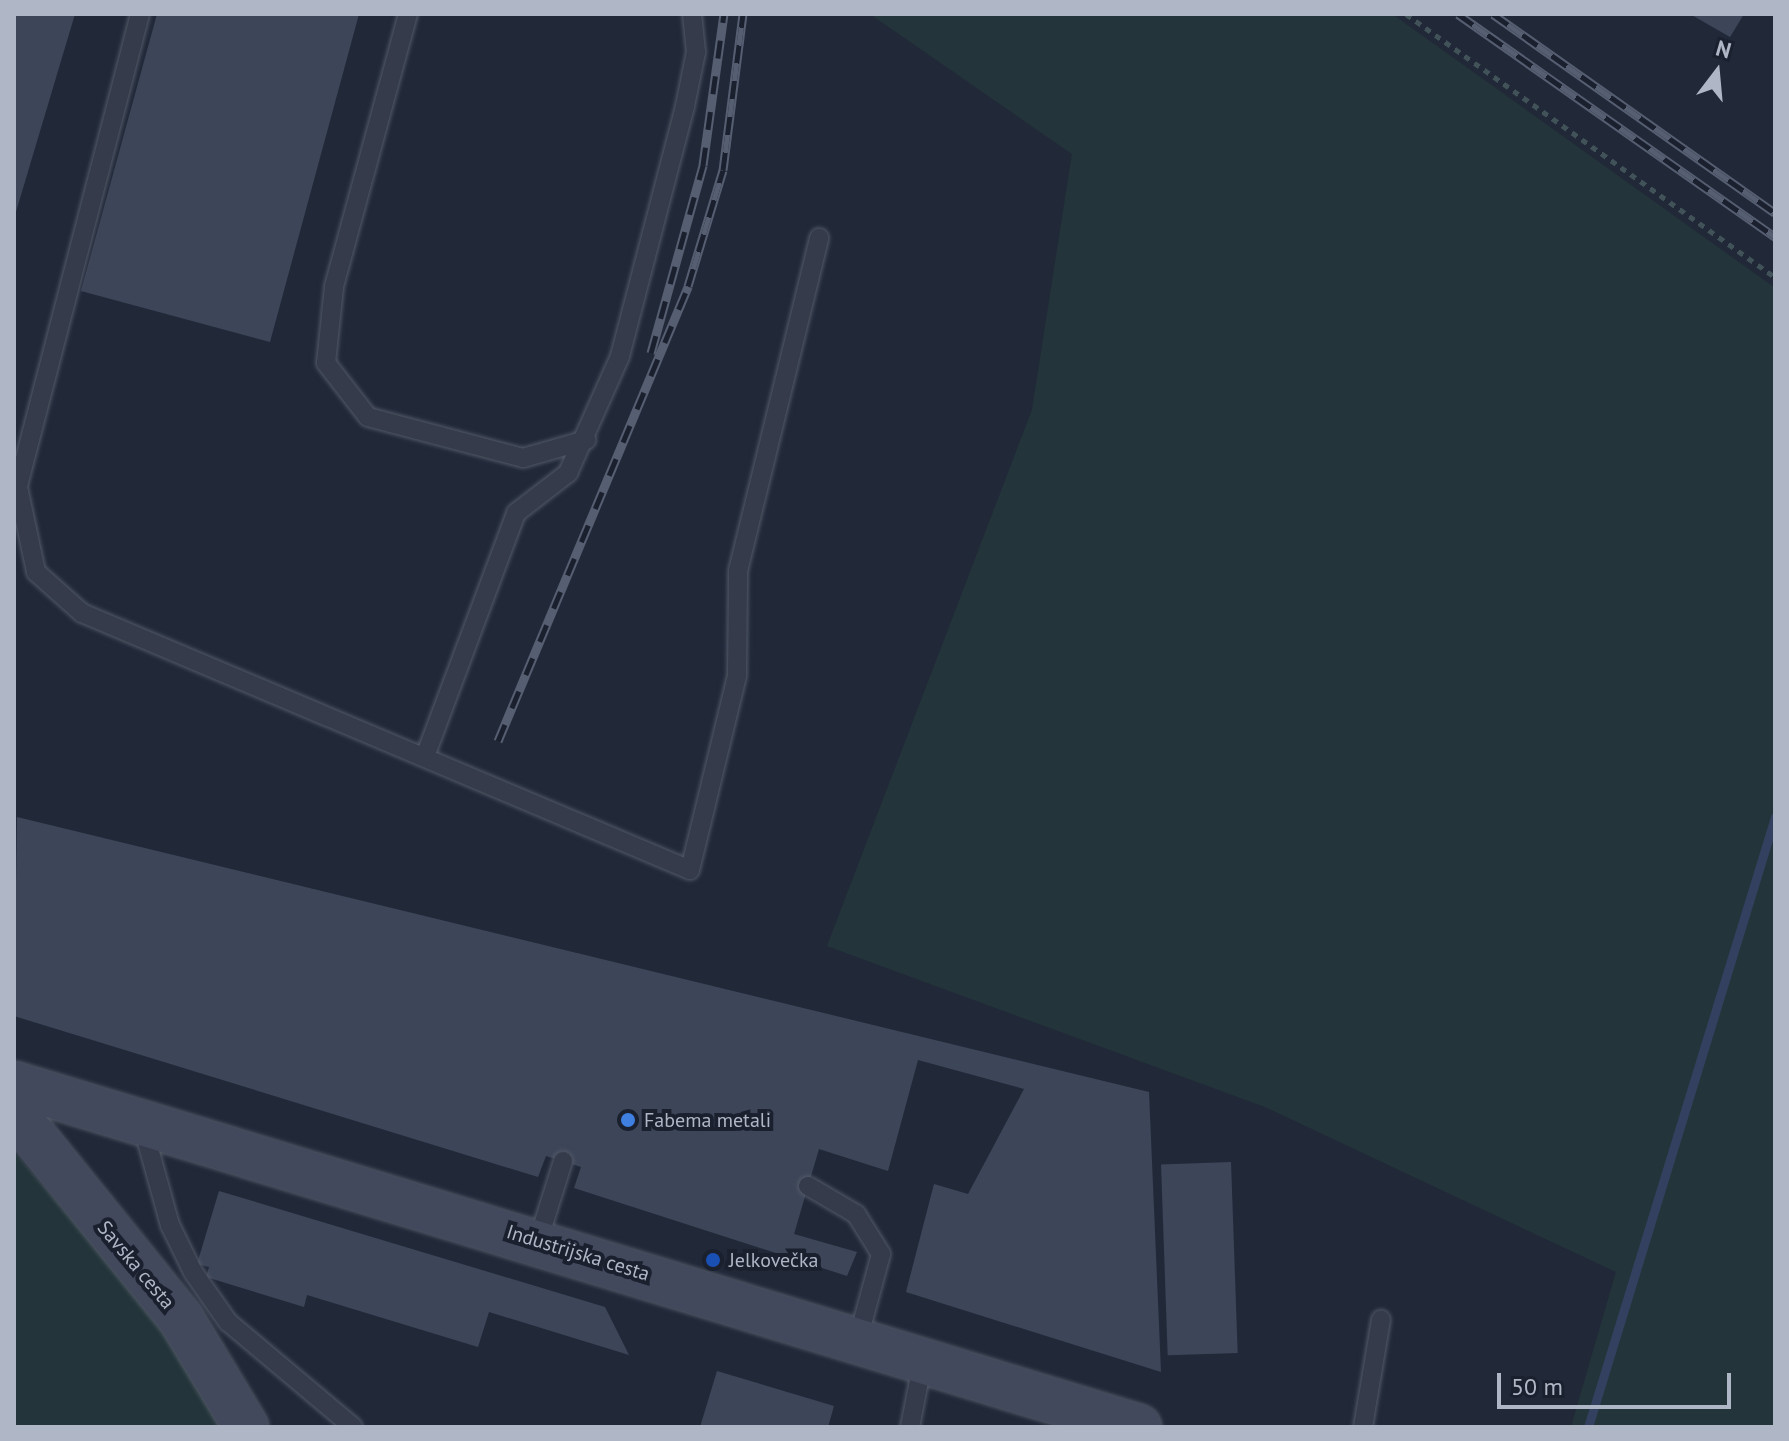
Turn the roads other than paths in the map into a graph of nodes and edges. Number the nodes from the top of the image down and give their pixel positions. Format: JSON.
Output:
{"nodes":[{"id":1,"x":140,"y":14,"type":"edge"},
{"id":2,"x":408,"y":14,"type":"edge"},
{"id":3,"x":692,"y":14,"type":"edge"},
{"id":4,"x":819,"y":238,"type":"dead end"},
{"id":5,"x":586,"y":440,"type":"junction"},
{"id":6,"x":426,"y":754,"type":"junction"},
{"id":7,"x":14,"y":1084,"type":"edge"},
{"id":8,"x":14,"y":1112,"type":"edge"},
{"id":9,"x":141,"y":1121,"type":"junction"},
{"id":10,"x":563,"y":1161,"type":"dead end"},
{"id":11,"x":808,"y":1186,"type":"dead end"},
{"id":12,"x":538,"y":1241,"type":"junction"},
{"id":13,"x":1381,"y":1320,"type":"dead end"},
{"id":14,"x":858,"y":1339,"type":"junction"},
{"id":15,"x":923,"y":1360,"type":"junction"},
{"id":16,"x":246,"y":1427,"type":"edge"},
{"id":17,"x":353,"y":1427,"type":"edge"},
{"id":18,"x":910,"y":1427,"type":"edge"},
{"id":19,"x":1139,"y":1427,"type":"edge"},
{"id":20,"x":1363,"y":1427,"type":"edge"}],
"edges":[{"from":1,"to":6,"type":"lane"},
{"from":2,"to":5,"type":"lane"},
{"from":3,"to":5,"type":"lane"},
{"from":4,"to":6,"type":"lane"},
{"from":5,"to":6,"type":"lane"},
{"from":7,"to":9,"type":"street","name":"Industrijska cesta"},
{"from":8,"to":16,"type":"street","name":"Savska cesta"},
{"from":9,"to":12,"type":"street","name":"Industrijska cesta"},
{"from":9,"to":17,"type":"lane"},
{"from":10,"to":12,"type":"lane"},
{"from":11,"to":14,"type":"lane"},
{"from":12,"to":14,"type":"street","name":"Industrijska cesta"},
{"from":13,"to":20,"type":"lane"},
{"from":14,"to":15,"type":"street","name":"Industrijska cesta"},
{"from":15,"to":18,"type":"lane"},
{"from":15,"to":19,"type":"street","name":"Industrijska cesta"}]}
